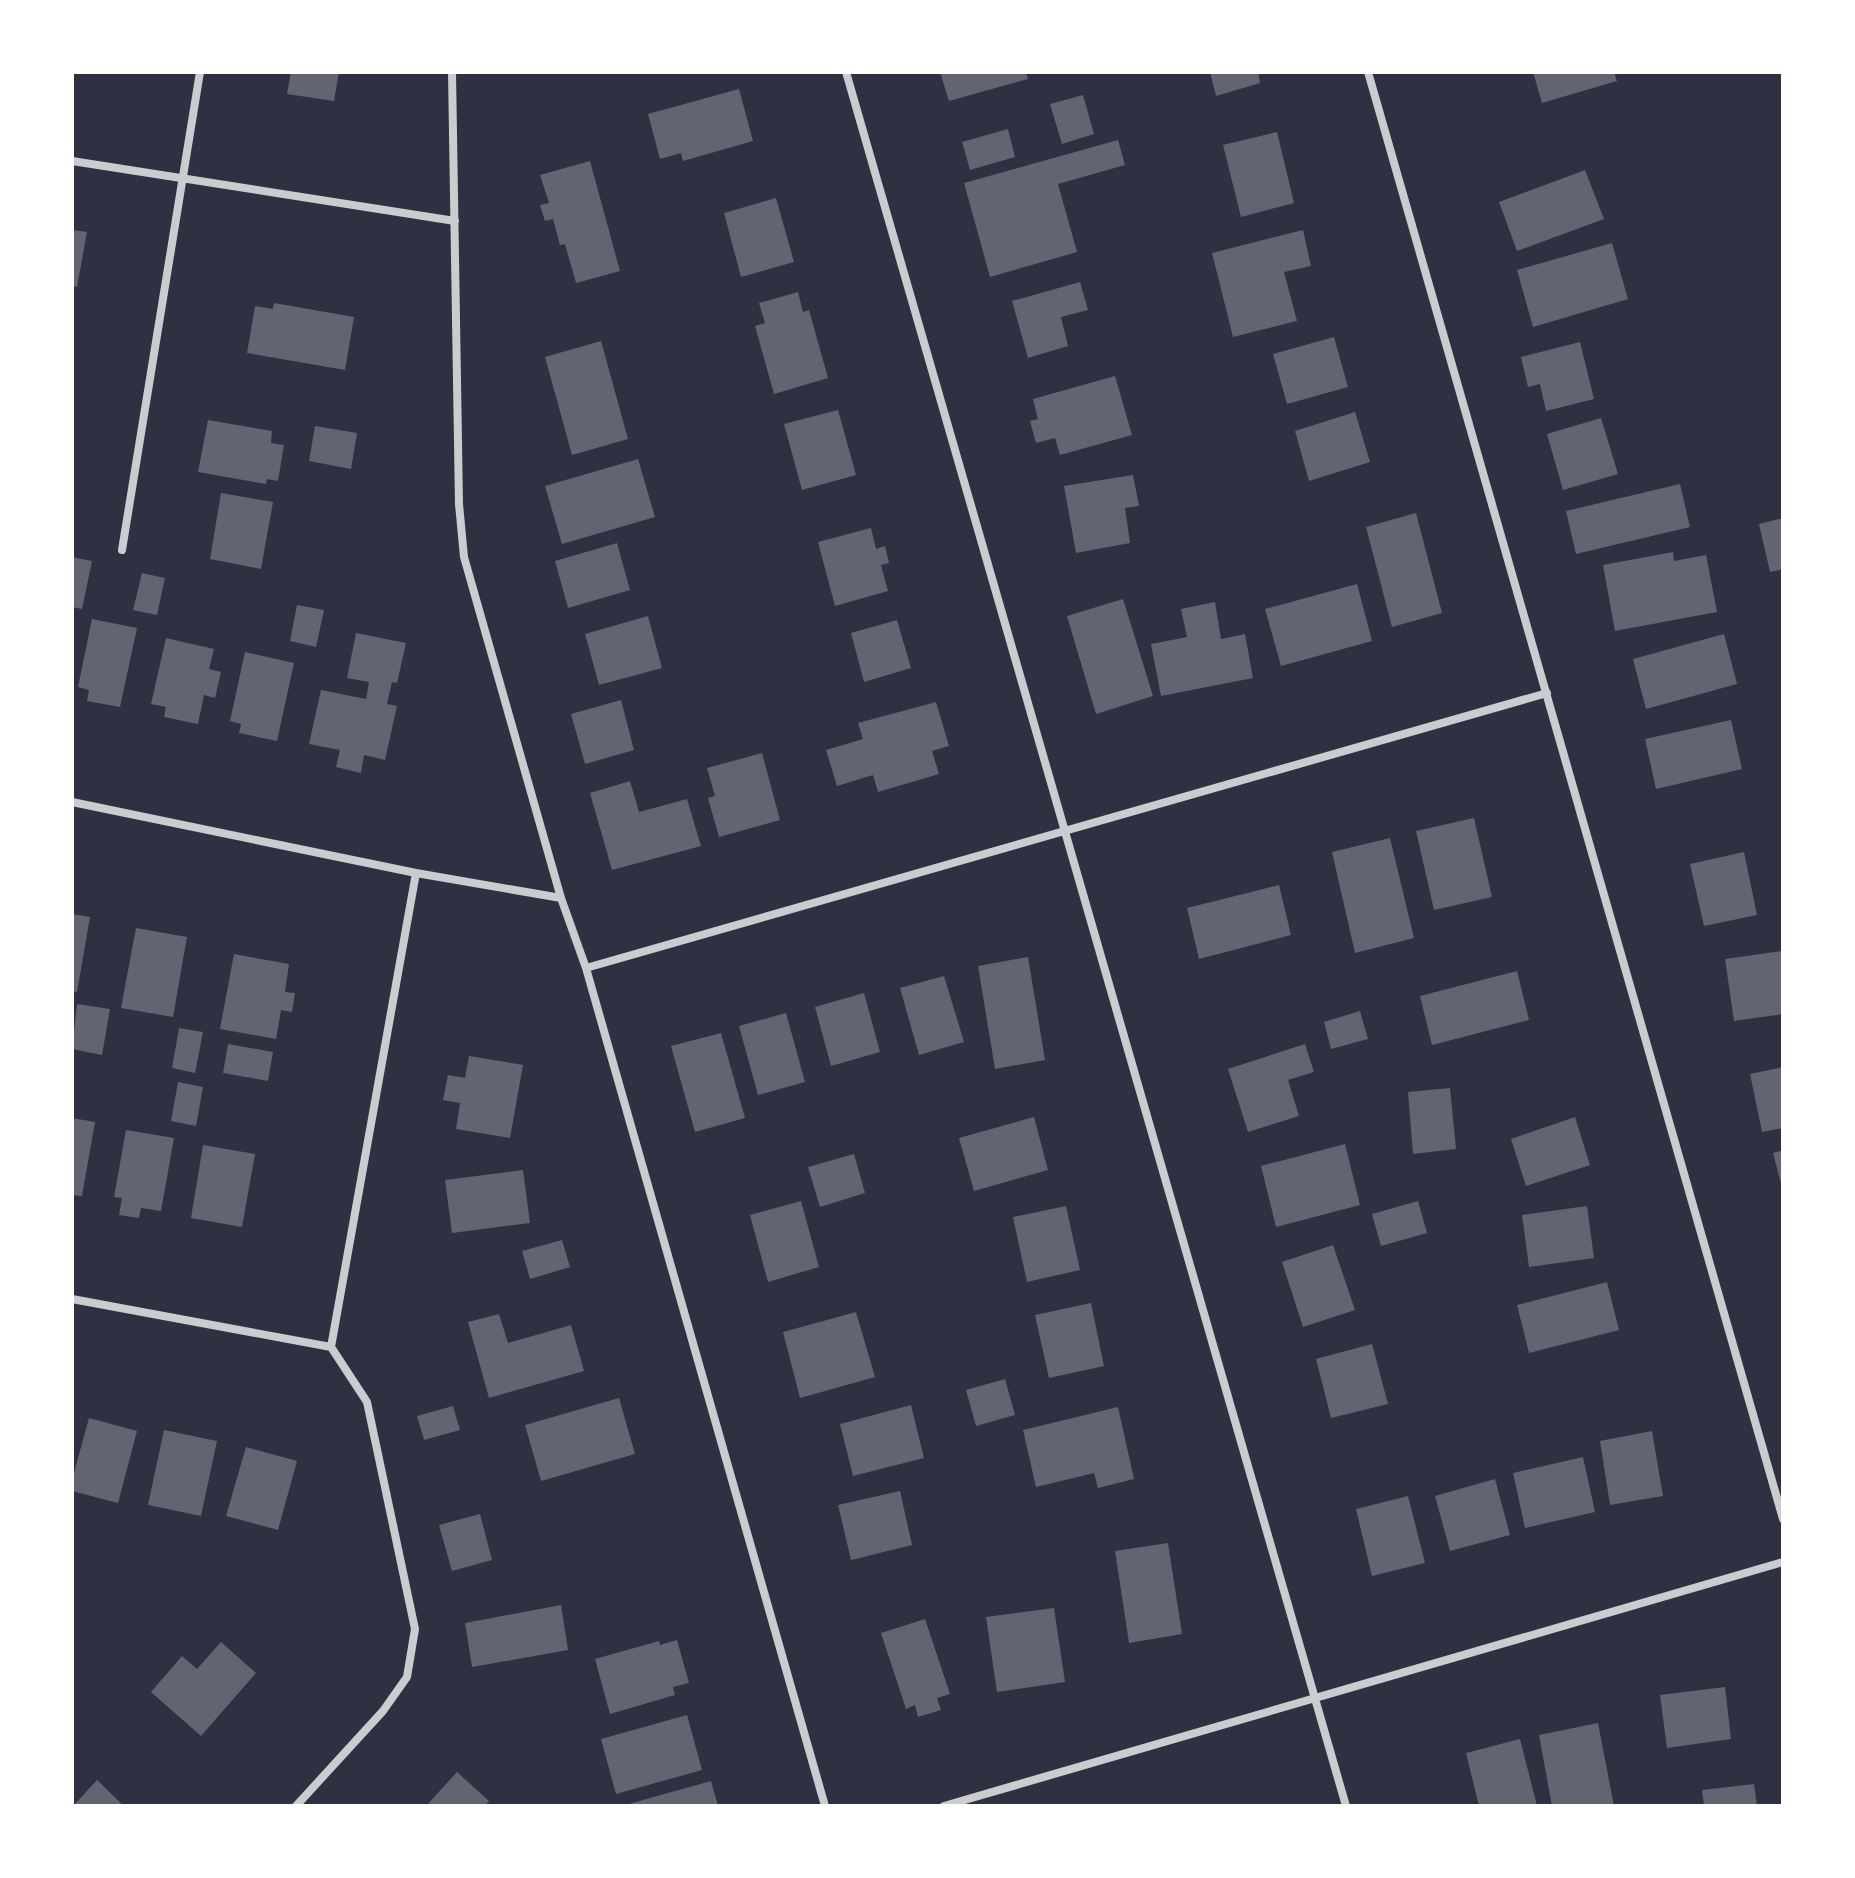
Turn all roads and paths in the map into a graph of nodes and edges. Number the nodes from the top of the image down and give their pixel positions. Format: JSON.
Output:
{"nodes":[{"id":1,"x":200,"y":72,"type":"edge"},
{"id":2,"x":452,"y":72,"type":"edge"},
{"id":3,"x":846,"y":72,"type":"edge"},
{"id":4,"x":1368,"y":72,"type":"edge"},
{"id":5,"x":72,"y":161,"type":"edge"},
{"id":6,"x":183,"y":178,"type":"junction"},
{"id":7,"x":455,"y":221,"type":"junction"},
{"id":8,"x":122,"y":550,"type":"dead end"},
{"id":9,"x":1547,"y":693,"type":"junction"},
{"id":10,"x":72,"y":802,"type":"edge"},
{"id":11,"x":1065,"y":831,"type":"junction"},
{"id":12,"x":416,"y":873,"type":"junction"},
{"id":13,"x":561,"y":898,"type":"junction"},
{"id":14,"x":586,"y":968,"type":"junction"},
{"id":15,"x":72,"y":1299,"type":"edge"},
{"id":16,"x":331,"y":1347,"type":"junction"},
{"id":17,"x":1783,"y":1519,"type":"edge"},
{"id":18,"x":1783,"y":1562,"type":"edge"},
{"id":19,"x":1314,"y":1697,"type":"junction"},
{"id":20,"x":296,"y":1806,"type":"edge"},
{"id":21,"x":825,"y":1806,"type":"edge"},
{"id":22,"x":944,"y":1806,"type":"edge"},
{"id":23,"x":1346,"y":1806,"type":"edge"}],
"edges":[{"from":1,"to":6,"type":"street"},
{"from":2,"to":7,"type":"street"},
{"from":3,"to":11,"type":"street"},
{"from":4,"to":9,"type":"street"},
{"from":5,"to":6,"type":"street"},
{"from":6,"to":7,"type":"street"},
{"from":6,"to":8,"type":"street"},
{"from":7,"to":13,"type":"street"},
{"from":9,"to":11,"type":"street"},
{"from":9,"to":17,"type":"street"},
{"from":10,"to":12,"type":"street"},
{"from":11,"to":14,"type":"street"},
{"from":11,"to":19,"type":"street"},
{"from":12,"to":13,"type":"street"},
{"from":12,"to":16,"type":"street"},
{"from":13,"to":14,"type":"street"},
{"from":14,"to":21,"type":"street"},
{"from":15,"to":16,"type":"street"},
{"from":16,"to":20,"type":"street"},
{"from":18,"to":19,"type":"street"},
{"from":19,"to":22,"type":"street"},
{"from":19,"to":23,"type":"street"}]}
